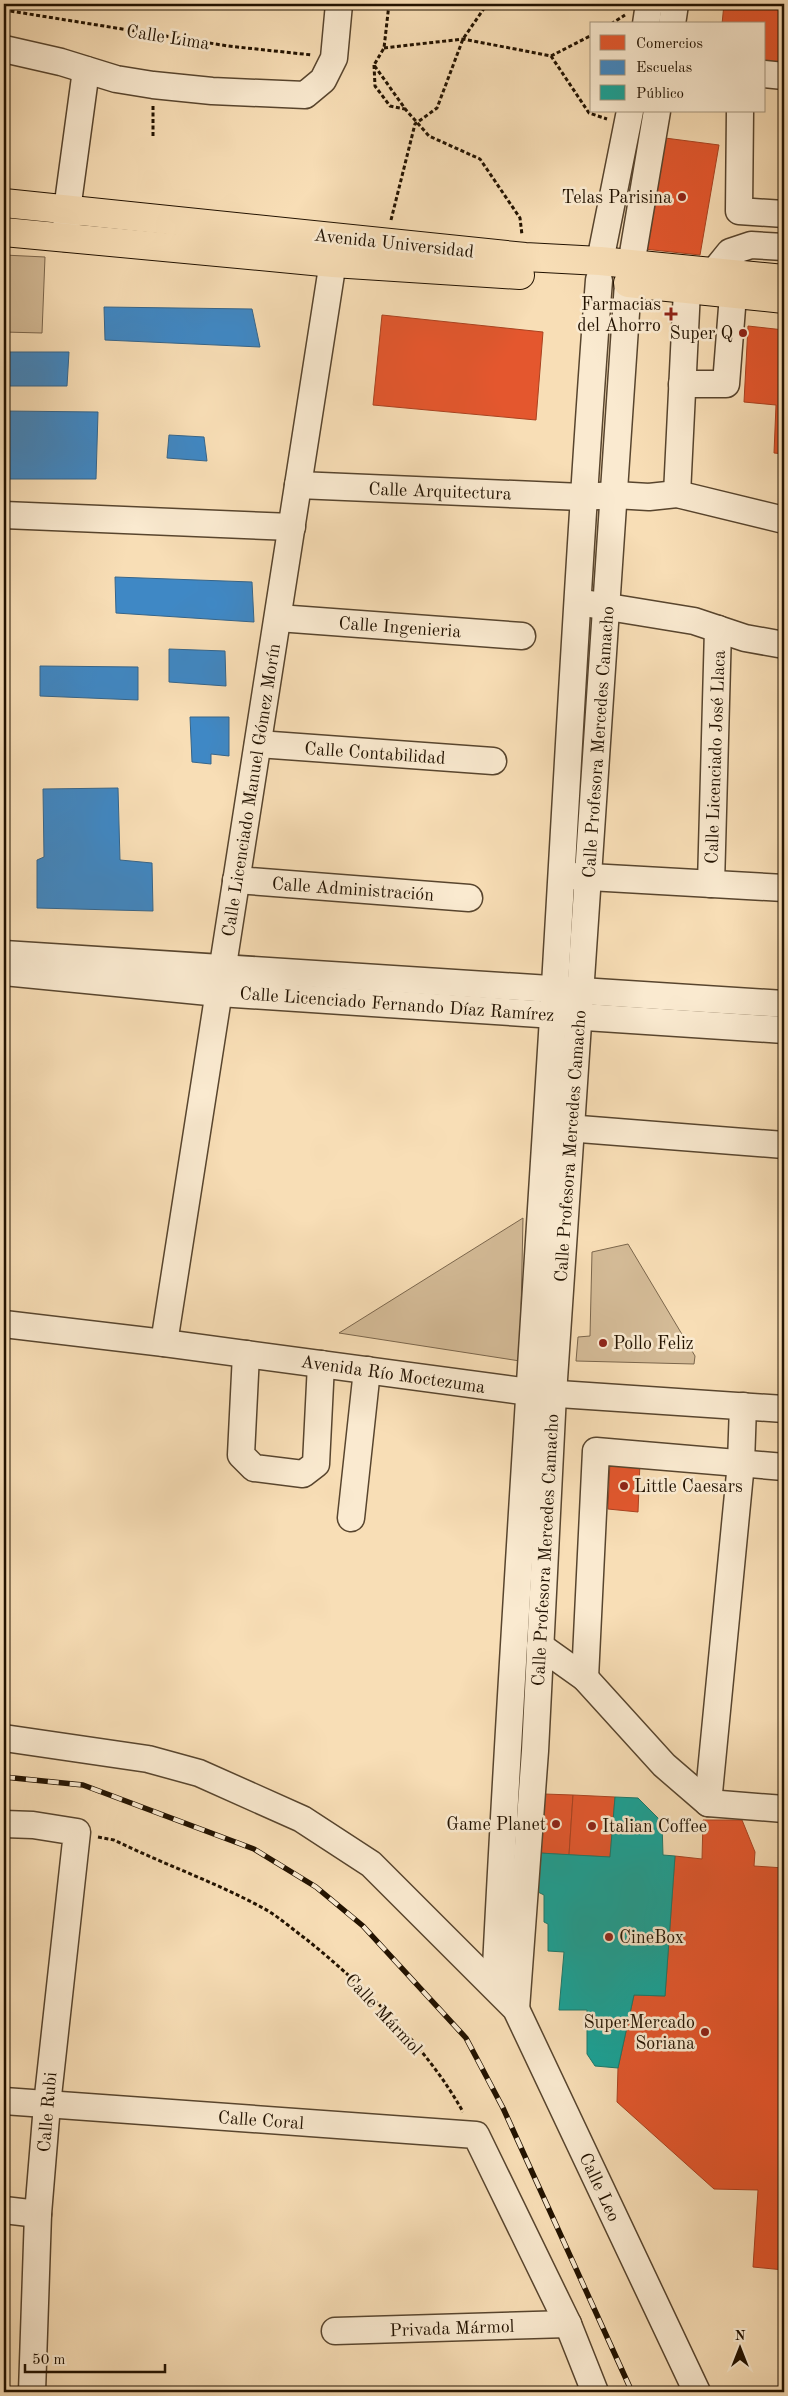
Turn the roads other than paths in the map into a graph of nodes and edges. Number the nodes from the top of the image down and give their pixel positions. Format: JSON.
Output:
{"nodes":[{"id":1,"x":339,"y":4,"type":"edge"},
{"id":2,"x":649,"y":4,"type":"edge"},
{"id":3,"x":675,"y":4,"type":"edge"},
{"id":4,"x":646,"y":22,"type":"edge"},
{"id":5,"x":672,"y":22,"type":"edge"},
{"id":6,"x":4,"y":49,"type":"edge"},
{"id":7,"x":86,"y":70,"type":"junction"},
{"id":8,"x":766,"y":74,"type":"edge"},
{"id":9,"x":784,"y":76,"type":"edge"},
{"id":10,"x":657,"y":112,"type":"edge"},
{"id":11,"x":740,"y":112,"type":"edge"},
{"id":12,"x":628,"y":118,"type":"edge"},
{"id":13,"x":4,"y":203,"type":"edge"},
{"id":14,"x":67,"y":210,"type":"junction"},
{"id":15,"x":784,"y":214,"type":"edge"},
{"id":16,"x":4,"y":232,"type":"edge"},
{"id":17,"x":66,"y":238,"type":"junction"},
{"id":18,"x":784,"y":247,"type":"edge"},
{"id":19,"x":335,"y":250,"type":"junction"},
{"id":20,"x":599,"y":271,"type":"junction"},
{"id":21,"x":713,"y":273,"type":"junction"},
{"id":22,"x":629,"y":274,"type":"junction"},
{"id":23,"x":784,"y":279,"type":"edge"},
{"id":24,"x":687,"y":290,"type":"junction"},
{"id":25,"x":734,"y":294,"type":"junction"},
{"id":26,"x":784,"y":299,"type":"edge"},
{"id":27,"x":682,"y":384,"type":"junction"},
{"id":28,"x":298,"y":485,"type":"junction"},
{"id":29,"x":677,"y":494,"type":"junction"},
{"id":30,"x":615,"y":495,"type":"junction"},
{"id":31,"x":582,"y":497,"type":"junction"},
{"id":32,"x":4,"y":515,"type":"edge"},
{"id":33,"x":784,"y":520,"type":"edge"},
{"id":34,"x":292,"y":527,"type":"junction"},
{"id":35,"x":577,"y":602,"type":"junction"},
{"id":36,"x":606,"y":608,"type":"junction"},
{"id":37,"x":278,"y":618,"type":"junction"},
{"id":38,"x":718,"y":629,"type":"junction"},
{"id":39,"x":522,"y":636,"type":"dead end"},
{"id":40,"x":784,"y":645,"type":"edge"},
{"id":41,"x":258,"y":744,"type":"junction"},
{"id":42,"x":493,"y":762,"type":"dead end"},
{"id":43,"x":562,"y":876,"type":"junction"},
{"id":44,"x":589,"y":877,"type":"junction"},
{"id":45,"x":236,"y":880,"type":"junction"},
{"id":46,"x":711,"y":884,"type":"junction"},
{"id":47,"x":784,"y":888,"type":"edge"},
{"id":48,"x":469,"y":898,"type":"dead end"},
{"id":49,"x":4,"y":954,"type":"edge"},
{"id":50,"x":4,"y":972,"type":"edge"},
{"id":51,"x":221,"y":981,"type":"junction"},
{"id":52,"x":554,"y":1002,"type":"junction"},
{"id":53,"x":580,"y":1004,"type":"junction"},
{"id":54,"x":784,"y":1004,"type":"edge"},
{"id":55,"x":784,"y":1030,"type":"edge"},
{"id":56,"x":546,"y":1126,"type":"junction"},
{"id":57,"x":572,"y":1128,"type":"junction"},
{"id":58,"x":784,"y":1145,"type":"edge"},
{"id":59,"x":4,"y":1324,"type":"edge"},
{"id":60,"x":164,"y":1343,"type":"junction"},
{"id":61,"x":246,"y":1354,"type":"junction"},
{"id":62,"x":321,"y":1364,"type":"junction"},
{"id":63,"x":367,"y":1370,"type":"junction"},
{"id":64,"x":541,"y":1393,"type":"junction"},
{"id":65,"x":743,"y":1406,"type":"junction"},
{"id":66,"x":784,"y":1409,"type":"edge"},
{"id":67,"x":741,"y":1463,"type":"junction"},
{"id":68,"x":784,"y":1467,"type":"edge"},
{"id":69,"x":351,"y":1518,"type":"dead end"},
{"id":70,"x":540,"y":1646,"type":"junction"},
{"id":71,"x":585,"y":1678,"type":"junction"},
{"id":72,"x":4,"y":1738,"type":"edge"},
{"id":73,"x":507,"y":1751,"type":"junction"},
{"id":74,"x":535,"y":1751,"type":"junction"},
{"id":75,"x":708,"y":1804,"type":"junction"},
{"id":76,"x":784,"y":1809,"type":"edge"},
{"id":77,"x":4,"y":1824,"type":"edge"},
{"id":78,"x":495,"y":1987,"type":"junction"},
{"id":79,"x":516,"y":2009,"type":"junction"},
{"id":80,"x":4,"y":2102,"type":"edge"},
{"id":81,"x":47,"y":2105,"type":"junction"},
{"id":82,"x":4,"y":2210,"type":"edge"},
{"id":83,"x":38,"y":2214,"type":"junction"},
{"id":84,"x":568,"y":2324,"type":"junction"},
{"id":85,"x":335,"y":2331,"type":"dead end"},
{"id":86,"x":32,"y":2392,"type":"edge"},
{"id":87,"x":595,"y":2392,"type":"edge"},
{"id":88,"x":697,"y":2392,"type":"edge"}],
"edges":[{"from":1,"to":7,"type":"street"},
{"from":2,"to":4,"type":"street"},
{"from":3,"to":5,"type":"street"},
{"from":6,"to":7,"type":"street"},
{"from":7,"to":14,"type":"street"},
{"from":8,"to":9,"type":"street"},
{"from":10,"to":22,"type":"street","name":"Calle Profesora Mercedes Camacho"},
{"from":11,"to":15,"type":"street"},
{"from":12,"to":20,"type":"street","name":"Calle Profesora Mercedes Camacho"},
{"from":13,"to":14,"type":"main road","name":"Avenida Universidad"},
{"from":14,"to":17,"type":"street"},
{"from":14,"to":19,"type":"main road","name":"Avenida Universidad"},
{"from":16,"to":17,"type":"main road","name":"Avenida Universidad"},
{"from":17,"to":19,"type":"main road","name":"Avenida Universidad"},
{"from":18,"to":21,"type":"street"},
{"from":19,"to":20,"type":"main road","name":"Avenida Universidad"},
{"from":19,"to":20,"type":"main road","name":"Avenida Universidad"},
{"from":19,"to":28,"type":"street","name":"Calle Licenciado Manuel Gómez Morín"},
{"from":20,"to":22,"type":"main road","name":"Avenida Universidad"},
{"from":20,"to":31,"type":"street","name":"Calle Profesora Mercedes Camacho"},
{"from":21,"to":22,"type":"main road","name":"Avenida Universidad"},
{"from":21,"to":23,"type":"main road","name":"Avenida Universidad"},
{"from":22,"to":24,"type":"main road","name":"Avenida Universidad"},
{"from":22,"to":30,"type":"street","name":"Calle Profesora Mercedes Camacho"},
{"from":24,"to":25,"type":"main road","name":"Avenida Universidad"},
{"from":24,"to":27,"type":"street"},
{"from":25,"to":26,"type":"main road","name":"Avenida Universidad"},
{"from":25,"to":27,"type":"street"},
{"from":27,"to":29,"type":"street"},
{"from":28,"to":31,"type":"street","name":"Calle Arquitectura"},
{"from":28,"to":34,"type":"street","name":"Calle Licenciado Manuel Gómez Morín"},
{"from":29,"to":30,"type":"street","name":"Calle Arquitectura"},
{"from":29,"to":33,"type":"street","name":"Calle Arquitectura"},
{"from":30,"to":31,"type":"street","name":"Calle Arquitectura"},
{"from":30,"to":36,"type":"street","name":"Calle Profesora Mercedes Camacho"},
{"from":31,"to":35,"type":"street","name":"Calle Profesora Mercedes Camacho"},
{"from":32,"to":34,"type":"street"},
{"from":34,"to":37,"type":"street","name":"Calle Licenciado Manuel Gómez Morín"},
{"from":35,"to":36,"type":"street"},
{"from":35,"to":43,"type":"street","name":"Calle Profesora Mercedes Camacho"},
{"from":36,"to":38,"type":"street"},
{"from":36,"to":44,"type":"street","name":"Calle Profesora Mercedes Camacho"},
{"from":37,"to":39,"type":"street","name":"Calle Ingenieria"},
{"from":37,"to":41,"type":"street","name":"Calle Licenciado Manuel Gómez Morín"},
{"from":38,"to":40,"type":"street"},
{"from":38,"to":46,"type":"street","name":"Calle Licenciado José Llaca"},
{"from":41,"to":42,"type":"street","name":"Calle Contabilidad"},
{"from":41,"to":45,"type":"street","name":"Calle Licenciado Manuel Gómez Morín"},
{"from":43,"to":44,"type":"street"},
{"from":43,"to":52,"type":"street","name":"Calle Profesora Mercedes Camacho"},
{"from":44,"to":46,"type":"street"},
{"from":44,"to":53,"type":"street","name":"Calle Profesora Mercedes Camacho"},
{"from":45,"to":48,"type":"street","name":"Calle Administración"},
{"from":45,"to":51,"type":"street","name":"Calle Licenciado Manuel Gómez Morín"},
{"from":46,"to":47,"type":"street"},
{"from":49,"to":51,"type":"street"},
{"from":50,"to":51,"type":"street"},
{"from":51,"to":52,"type":"street","name":"Calle Licenciado Fernando Díaz Ramírez"},
{"from":51,"to":60,"type":"street","name":"Calle Licenciado Manuel Gómez Morín"},
{"from":52,"to":53,"type":"street","name":"Calle Licenciado Fernando Díaz Ramírez"},
{"from":52,"to":56,"type":"street","name":"Calle Profesora Mercedes Camacho"},
{"from":53,"to":54,"type":"street","name":"Calle Licenciado Fernando Díaz Ramírez"},
{"from":53,"to":55,"type":"street","name":"Calle Licenciado Fernando Díaz Ramírez"},
{"from":53,"to":57,"type":"street","name":"Calle Profesora Mercedes Camacho"},
{"from":56,"to":57,"type":"street"},
{"from":56,"to":64,"type":"street","name":"Calle Profesora Mercedes Camacho"},
{"from":57,"to":58,"type":"street"},
{"from":57,"to":64,"type":"street","name":"Calle Profesora Mercedes Camacho"},
{"from":59,"to":60,"type":"street","name":"Avenida Río Moctezuma"},
{"from":60,"to":61,"type":"street","name":"Avenida Río Moctezuma"},
{"from":61,"to":62,"type":"street","name":"Avenida Río Moctezuma"},
{"from":61,"to":62,"type":"street"},
{"from":62,"to":63,"type":"street","name":"Avenida Río Moctezuma"},
{"from":63,"to":64,"type":"street","name":"Avenida Río Moctezuma"},
{"from":63,"to":69,"type":"street"},
{"from":64,"to":65,"type":"street","name":"Avenida Río Moctezuma"},
{"from":64,"to":70,"type":"street","name":"Calle Profesora Mercedes Camacho"},
{"from":64,"to":73,"type":"street","name":"Calle Profesora Mercedes Camacho"},
{"from":65,"to":66,"type":"street","name":"Avenida Río Moctezuma"},
{"from":65,"to":67,"type":"street"},
{"from":67,"to":68,"type":"street"},
{"from":67,"to":71,"type":"street"},
{"from":67,"to":75,"type":"street"},
{"from":70,"to":71,"type":"street"},
{"from":70,"to":74,"type":"street","name":"Calle Profesora Mercedes Camacho"},
{"from":71,"to":75,"type":"street"},
{"from":72,"to":78,"type":"street","name":"Calle Leo"},
{"from":73,"to":74,"type":"street"},
{"from":73,"to":78,"type":"street","name":"Calle Profesora Mercedes Camacho"},
{"from":74,"to":79,"type":"street","name":"Calle Profesora Mercedes Camacho"},
{"from":75,"to":76,"type":"street"},
{"from":77,"to":81,"type":"street","name":"Calle Rubi"},
{"from":78,"to":79,"type":"street","name":"Calle Leo"},
{"from":79,"to":88,"type":"street","name":"Calle Leo"},
{"from":80,"to":81,"type":"street","name":"Calle Coral"},
{"from":81,"to":83,"type":"street","name":"Calle Rubi"},
{"from":81,"to":84,"type":"street","name":"Calle Coral"},
{"from":82,"to":83,"type":"street"},
{"from":83,"to":86,"type":"street","name":"Calle Rubi"},
{"from":84,"to":85,"type":"street","name":"Privada Mármol"},
{"from":84,"to":87,"type":"street"}]}
